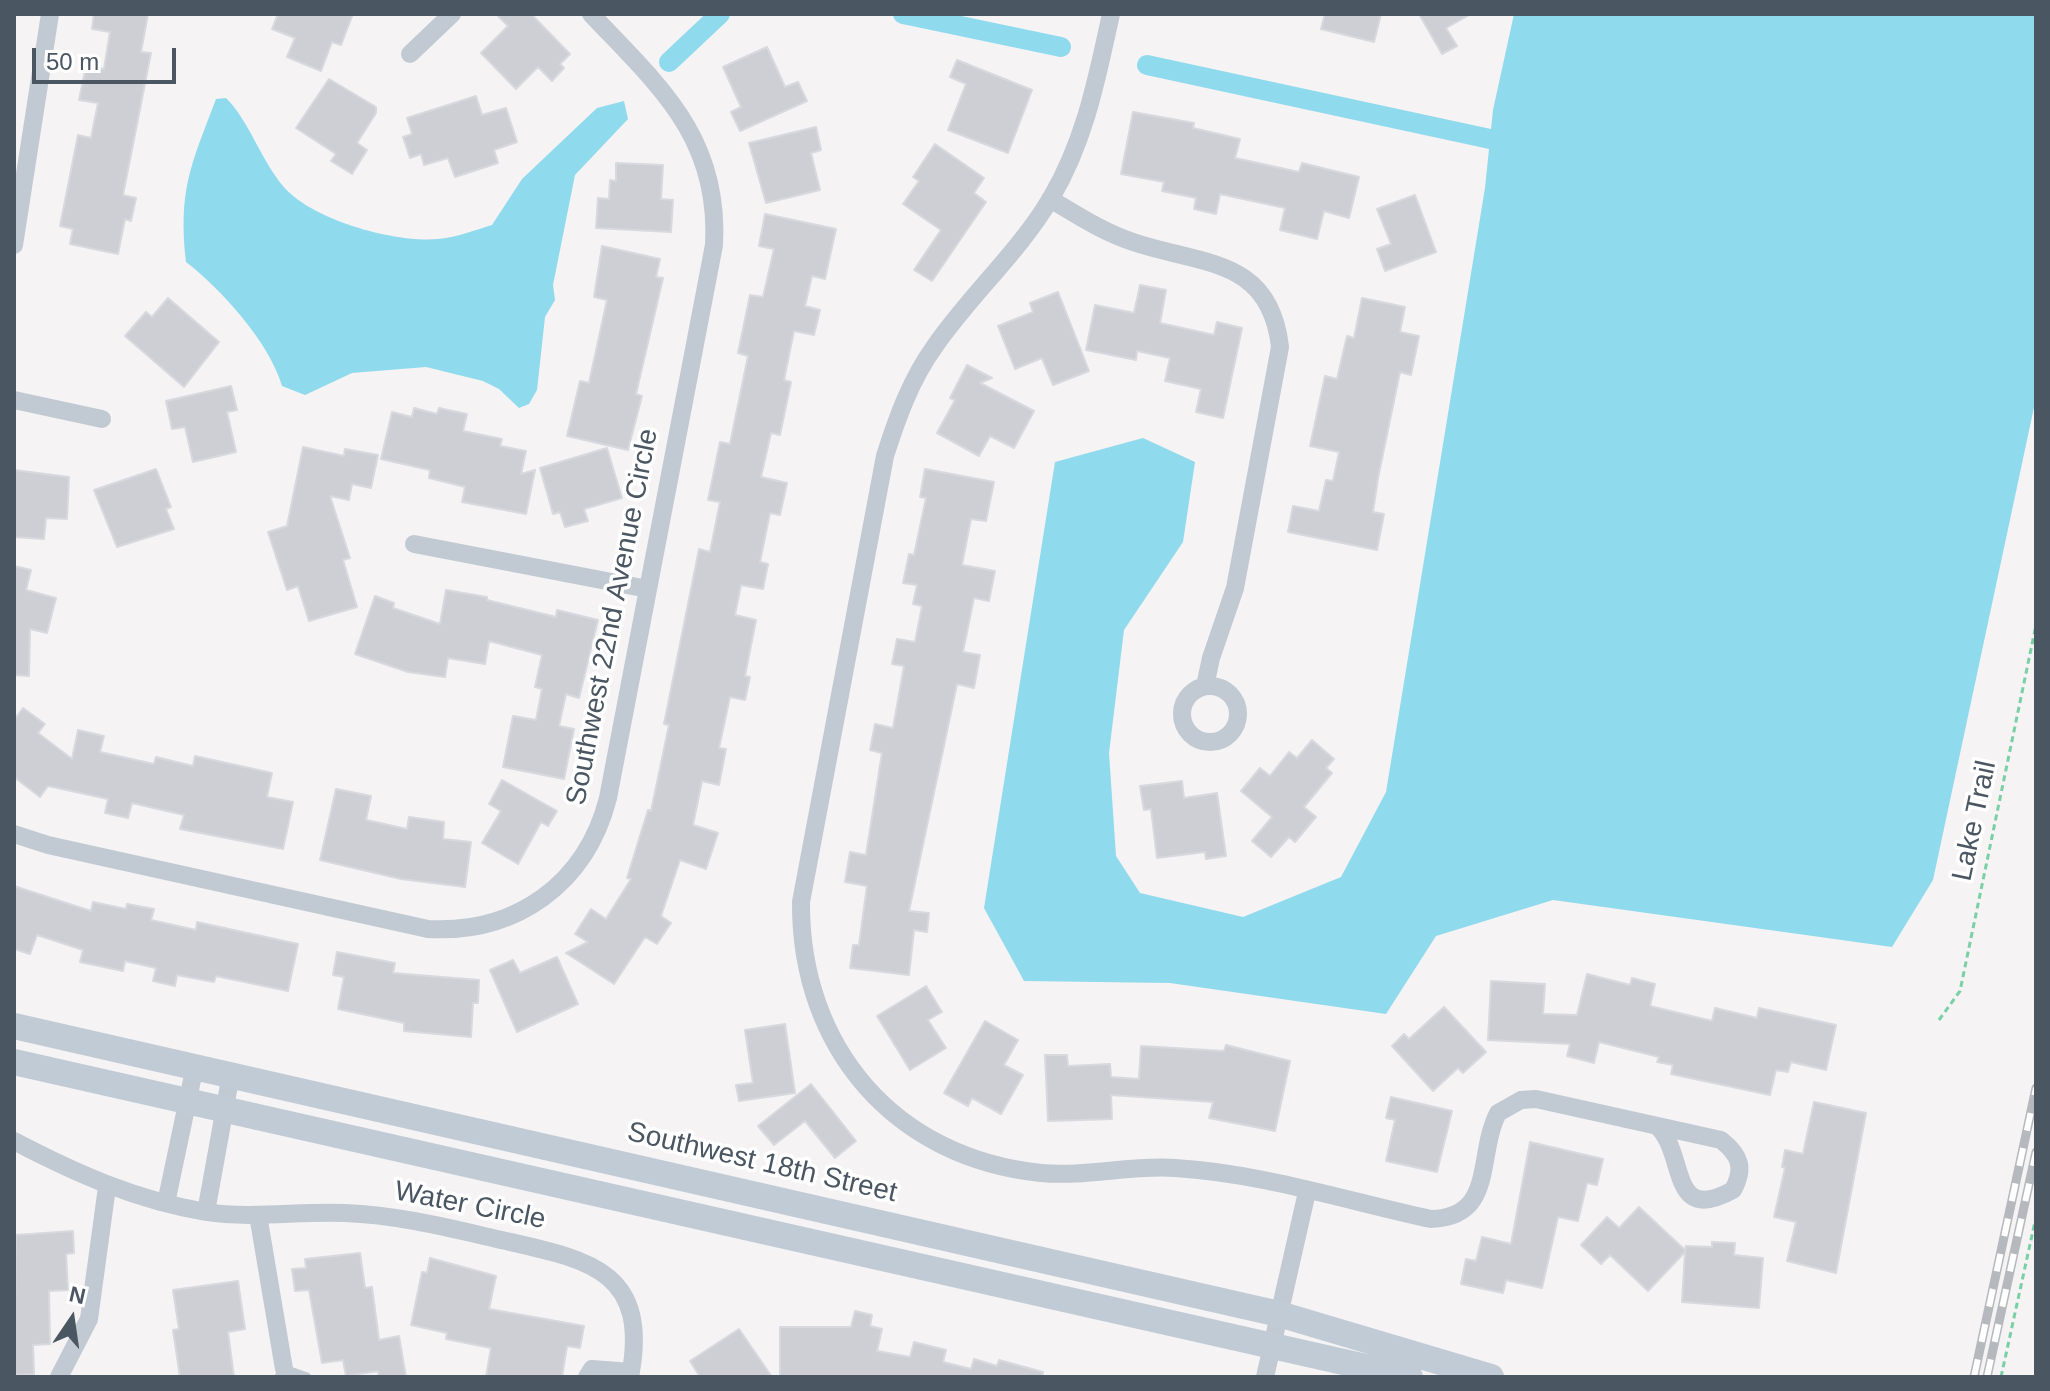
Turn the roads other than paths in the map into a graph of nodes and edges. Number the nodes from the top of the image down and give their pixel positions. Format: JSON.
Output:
{"nodes":[{"id":1,"x":50,"y":14,"type":"edge"},
{"id":2,"x":452,"y":14,"type":"edge"},
{"id":3,"x":591,"y":14,"type":"edge"},
{"id":4,"x":1111,"y":14,"type":"edge"},
{"id":5,"x":410,"y":54,"type":"dead end"},
{"id":6,"x":1050,"y":199,"type":"junction"},
{"id":7,"x":14,"y":245,"type":"edge"},
{"id":8,"x":14,"y":400,"type":"edge"},
{"id":9,"x":102,"y":419,"type":"dead end"},
{"id":10,"x":414,"y":544,"type":"dead end"},
{"id":11,"x":648,"y":589,"type":"junction"},
{"id":12,"x":1205,"y":686,"type":"dead end"},
{"id":13,"x":14,"y":834,"type":"edge"},
{"id":14,"x":14,"y":1026,"type":"edge"},
{"id":15,"x":14,"y":1062,"type":"edge"},
{"id":16,"x":195,"y":1066,"type":"junction"},
{"id":17,"x":231,"y":1074,"type":"junction"},
{"id":18,"x":187,"y":1099,"type":"junction"},
{"id":19,"x":225,"y":1107,"type":"junction"},
{"id":20,"x":1657,"y":1126,"type":"junction"},
{"id":21,"x":14,"y":1141,"type":"edge"},
{"id":22,"x":107,"y":1187,"type":"junction"},
{"id":23,"x":1307,"y":1192,"type":"junction"},
{"id":24,"x":166,"y":1203,"type":"junction"},
{"id":25,"x":206,"y":1212,"type":"junction"},
{"id":26,"x":258,"y":1215,"type":"junction"},
{"id":27,"x":1279,"y":1314,"type":"junction"},
{"id":28,"x":1272,"y":1344,"type":"junction"},
{"id":29,"x":281,"y":1373,"type":"edge"},
{"id":30,"x":630,"y":1375,"type":"edge"},
{"id":31,"x":59,"y":1377,"type":"edge"},
{"id":32,"x":307,"y":1377,"type":"edge"},
{"id":33,"x":587,"y":1377,"type":"edge"},
{"id":34,"x":1265,"y":1377,"type":"edge"},
{"id":35,"x":1410,"y":1377,"type":"edge"},
{"id":36,"x":1491,"y":1377,"type":"edge"}],
"edges":[{"from":1,"to":7,"type":"street"},
{"from":2,"to":5,"type":"street"},
{"from":3,"to":11,"type":"street","name":"Southwest 22nd Avenue Circle"},
{"from":4,"to":6,"type":"street"},
{"from":6,"to":12,"type":"street"},
{"from":6,"to":23,"type":"street"},
{"from":8,"to":9,"type":"street"},
{"from":10,"to":11,"type":"street"},
{"from":11,"to":13,"type":"street","name":"Southwest 22nd Avenue Circle"},
{"from":14,"to":16,"type":"main road","name":"Southwest 18th Street"},
{"from":15,"to":18,"type":"main road"},
{"from":16,"to":17,"type":"main road","name":"Southwest 18th Street"},
{"from":16,"to":18,"type":"street"},
{"from":17,"to":19,"type":"street"},
{"from":17,"to":27,"type":"main road","name":"Southwest 18th Street"},
{"from":18,"to":19,"type":"main road"},
{"from":18,"to":24,"type":"street"},
{"from":19,"to":25,"type":"street"},
{"from":19,"to":28,"type":"main road"},
{"from":20,"to":20,"type":"street"},
{"from":20,"to":23,"type":"street"},
{"from":21,"to":22,"type":"street","name":"Water Circle"},
{"from":22,"to":24,"type":"street","name":"Water Circle"},
{"from":22,"to":31,"type":"street"},
{"from":23,"to":27,"type":"street"},
{"from":24,"to":25,"type":"street","name":"Water Circle"},
{"from":25,"to":26,"type":"street","name":"Water Circle"},
{"from":26,"to":29,"type":"street"},
{"from":26,"to":30,"type":"street","name":"Water Circle"},
{"from":27,"to":28,"type":"street"},
{"from":27,"to":36,"type":"main road","name":"Southwest 18th Street"},
{"from":28,"to":34,"type":"street"},
{"from":28,"to":35,"type":"main road"},
{"from":29,"to":32,"type":"lane"},
{"from":30,"to":33,"type":"street"}]}
